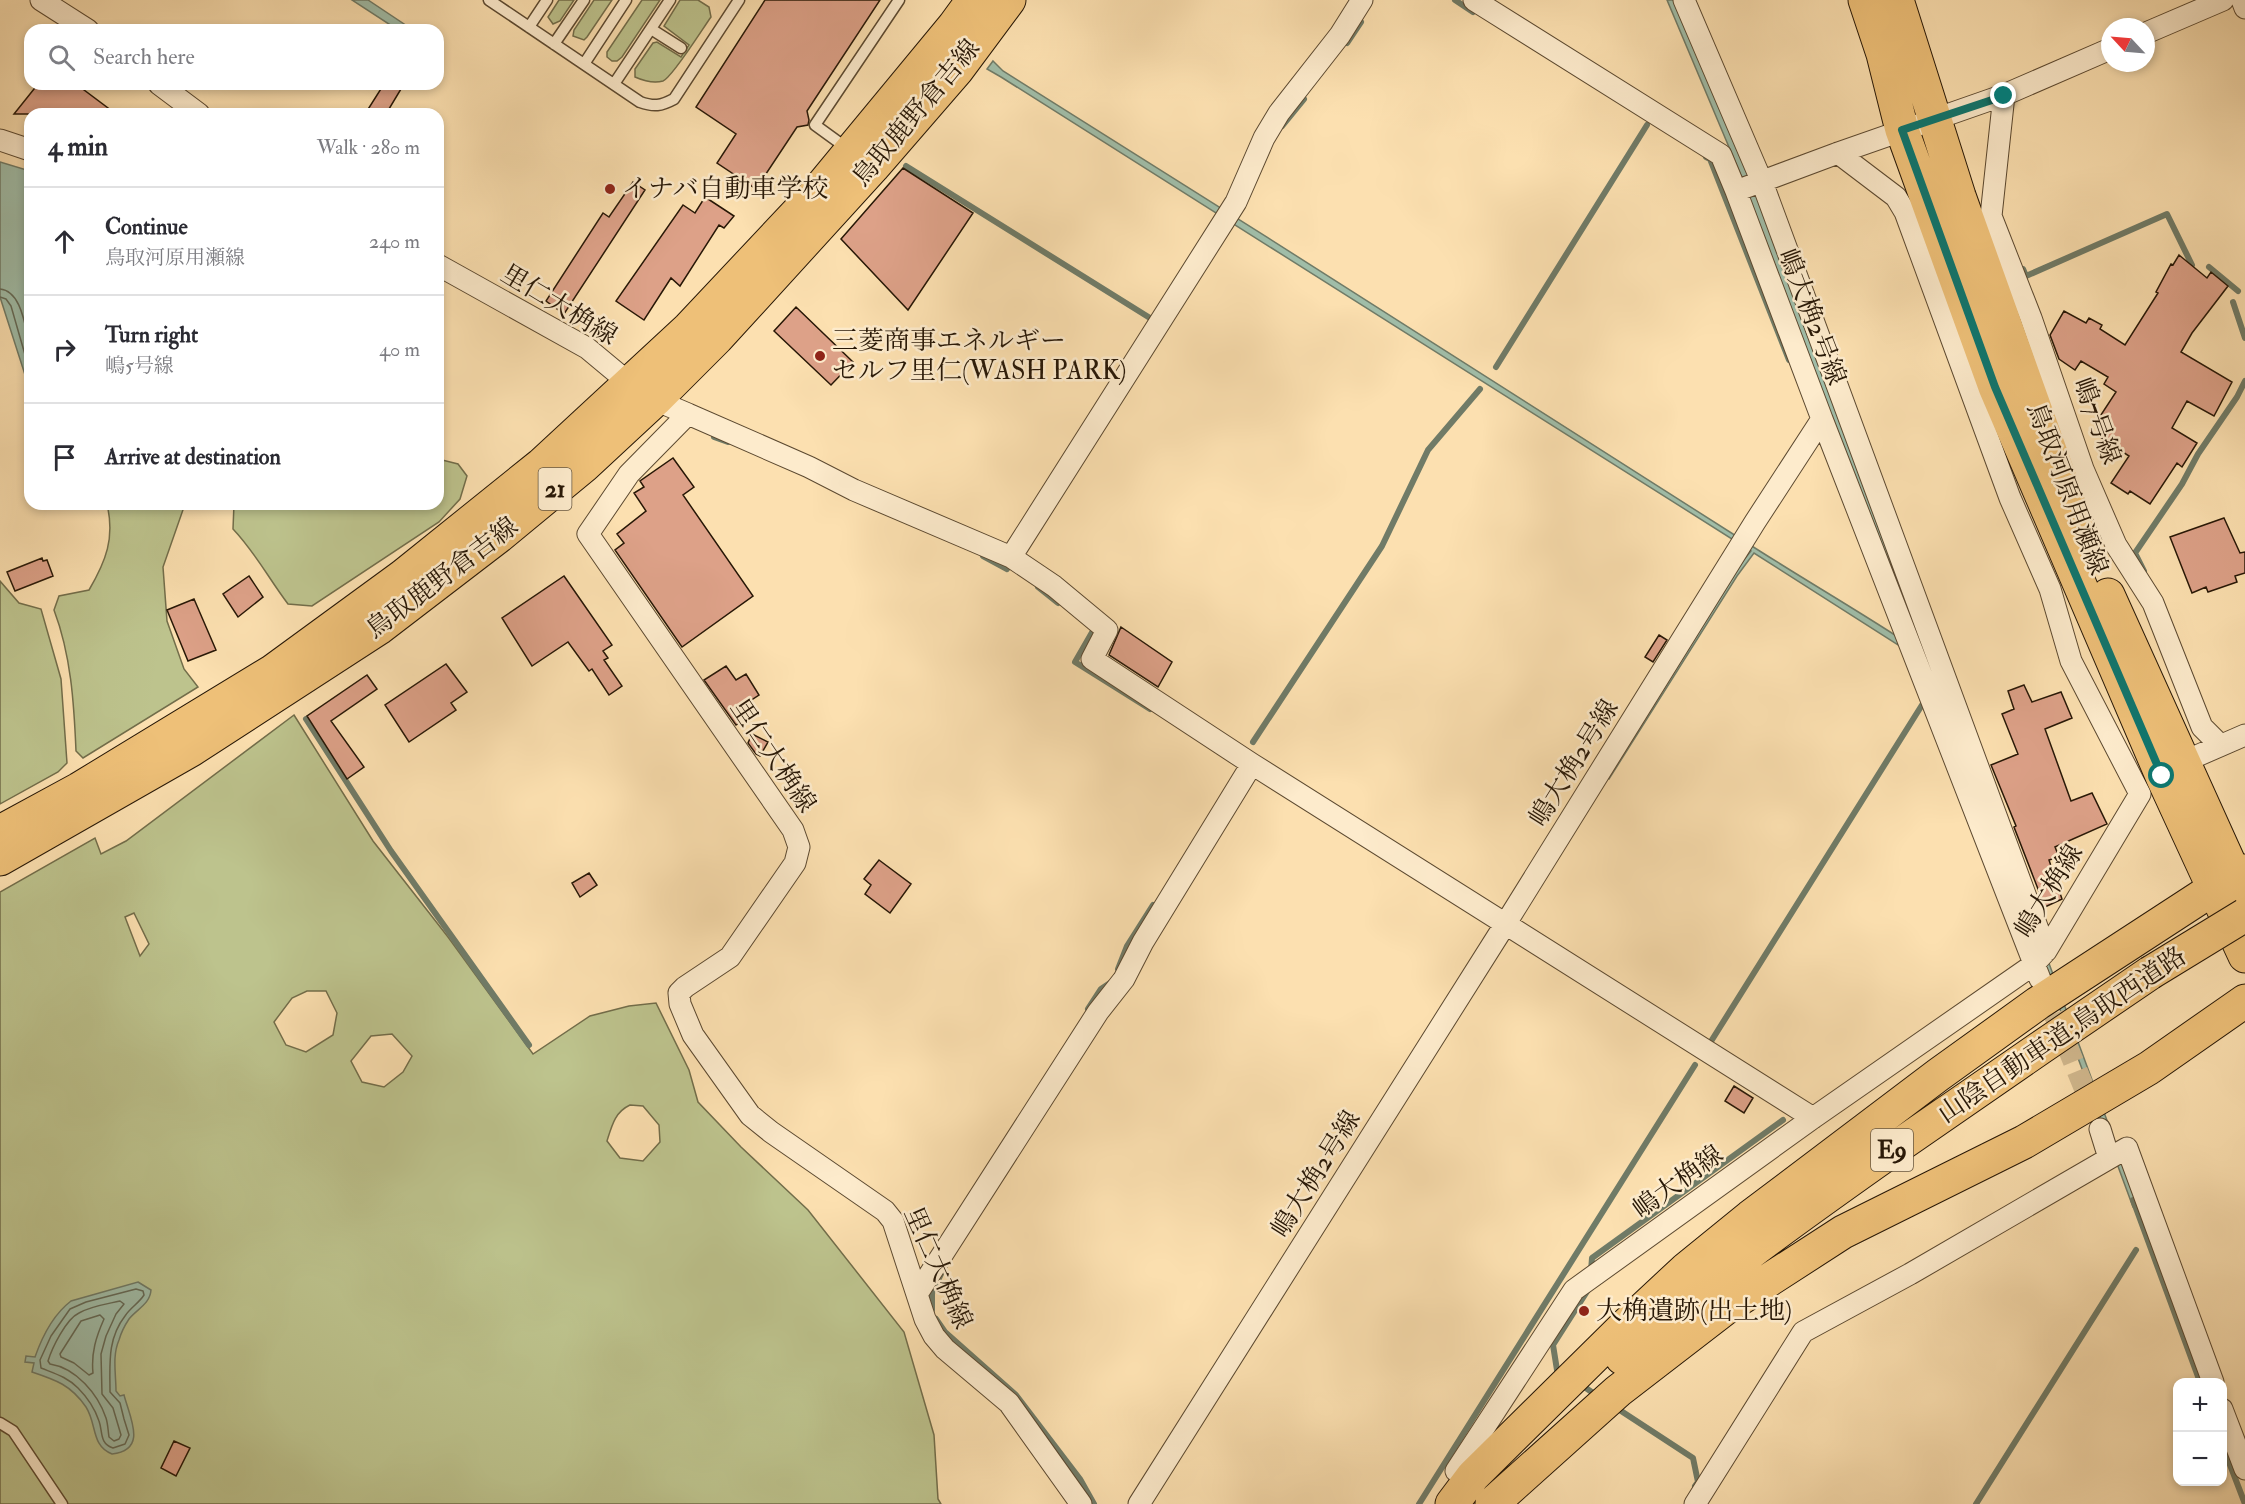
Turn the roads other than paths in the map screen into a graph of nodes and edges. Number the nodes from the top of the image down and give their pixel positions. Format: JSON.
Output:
{"nodes":[{"id":1,"x":41,"y":0,"type":"edge"},
{"id":2,"x":489,"y":0,"type":"edge"},
{"id":3,"x":547,"y":0,"type":"edge"},
{"id":4,"x":584,"y":0,"type":"edge"},
{"id":5,"x":626,"y":0,"type":"edge"},
{"id":6,"x":670,"y":0,"type":"edge"},
{"id":7,"x":899,"y":0,"type":"edge"},
{"id":8,"x":973,"y":0,"type":"edge"},
{"id":9,"x":1009,"y":0,"type":"edge"},
{"id":10,"x":1362,"y":0,"type":"edge"},
{"id":11,"x":1474,"y":0,"type":"edge"},
{"id":12,"x":1684,"y":0,"type":"edge"},
{"id":13,"x":1865,"y":0,"type":"edge"},
{"id":14,"x":1897,"y":0,"type":"edge"},
{"id":15,"x":2223,"y":0,"type":"edge"},
{"id":16,"x":2242,"y":0,"type":"edge"},
{"id":17,"x":736,"y":1,"type":"edge"},
{"id":18,"x":2245,"y":8,"type":"edge"},
{"id":19,"x":79,"y":24,"type":"edge"},
{"id":20,"x":529,"y":27,"type":"junction"},
{"id":21,"x":651,"y":29,"type":"junction"},
{"id":22,"x":2155,"y":29,"type":"edge"},
{"id":23,"x":554,"y":44,"type":"junction"},
{"id":24,"x":681,"y":48,"type":"dead end"},
{"id":25,"x":2101,"y":53,"type":"edge"},
{"id":26,"x":584,"y":64,"type":"junction"},
{"id":27,"x":614,"y":84,"type":"junction"},
{"id":28,"x":167,"y":90,"type":"edge"},
{"id":29,"x":2004,"y":96,"type":"junction"},
{"id":30,"x":191,"y":108,"type":"edge"},
{"id":31,"x":1917,"y":125,"type":"junction"},
{"id":32,"x":0,"y":140,"type":"edge"},
{"id":33,"x":24,"y":148,"type":"edge"},
{"id":34,"x":851,"y":152,"type":"junction"},
{"id":35,"x":1838,"y":153,"type":"junction"},
{"id":36,"x":1762,"y":182,"type":"junction"},
{"id":37,"x":1736,"y":191,"type":"junction"},
{"id":38,"x":444,"y":268,"type":"edge"},
{"id":39,"x":642,"y":392,"type":"junction"},
{"id":40,"x":688,"y":414,"type":"junction"},
{"id":41,"x":1822,"y":419,"type":"junction"},
{"id":42,"x":1011,"y":557,"type":"junction"},
{"id":43,"x":2245,"y":735,"type":"edge"},
{"id":44,"x":2220,"y":746,"type":"junction"},
{"id":45,"x":1252,"y":764,"type":"junction"},
{"id":46,"x":2162,"y":777,"type":"junction"},
{"id":47,"x":0,"y":832,"type":"edge"},
{"id":48,"x":0,"y":859,"type":"edge"},
{"id":49,"x":2235,"y":884,"type":"edge"},
{"id":50,"x":2245,"y":915,"type":"edge"},
{"id":51,"x":1506,"y":923,"type":"junction"},
{"id":52,"x":2245,"y":928,"type":"edge"},
{"id":53,"x":2245,"y":956,"type":"edge"},
{"id":54,"x":2040,"y":965,"type":"junction"},
{"id":55,"x":2154,"y":977,"type":"junction"},
{"id":56,"x":2245,"y":1001,"type":"edge"},
{"id":57,"x":1813,"y":1118,"type":"junction"},
{"id":58,"x":2100,"y":1129,"type":"tunnel mouth"},
{"id":59,"x":2118,"y":1153,"type":"junction"},
{"id":60,"x":917,"y":1293,"type":"junction"},
{"id":61,"x":1645,"y":1342,"type":"junction"},
{"id":62,"x":2211,"y":1378,"type":"edge"},
{"id":63,"x":2227,"y":1420,"type":"edge"},
{"id":64,"x":0,"y":1423,"type":"edge"},
{"id":65,"x":2245,"y":1469,"type":"edge"},
{"id":66,"x":1456,"y":1471,"type":"dead end"},
{"id":67,"x":62,"y":1504,"type":"edge"},
{"id":68,"x":1081,"y":1504,"type":"edge"},
{"id":69,"x":1139,"y":1504,"type":"edge"},
{"id":70,"x":1452,"y":1504,"type":"edge"},
{"id":71,"x":1468,"y":1504,"type":"edge"},
{"id":72,"x":1490,"y":1504,"type":"edge"},
{"id":73,"x":1695,"y":1504,"type":"edge"}],
"edges":[{"from":1,"to":19,"type":"street"},
{"from":2,"to":20,"type":"lane"},
{"from":3,"to":20,"type":"lane"},
{"from":4,"to":23,"type":"lane"},
{"from":5,"to":26,"type":"lane"},
{"from":6,"to":21,"type":"lane"},
{"from":7,"to":34,"type":"lane"},
{"from":8,"to":34,"type":"main road","name":"鳥取鹿野倉吉線","number":"21"},
{"from":9,"to":39,"type":"main road","name":"鳥取鹿野倉吉線","number":"21"},
{"from":10,"to":42,"type":"street"},
{"from":11,"to":37,"type":"street","name":"嶋大桷2号線"},
{"from":12,"to":36,"type":"street"},
{"from":13,"to":31,"type":"main road","name":"鳥取河原用瀬線"},
{"from":14,"to":31,"type":"main road","name":"鳥取河原用瀬線"},
{"from":15,"to":22,"type":"street"},
{"from":16,"to":18,"type":"street"},
{"from":17,"to":27,"type":"lane"},
{"from":20,"to":23,"type":"lane"},
{"from":21,"to":24,"type":"lane"},
{"from":21,"to":27,"type":"lane"},
{"from":23,"to":26,"type":"lane"},
{"from":25,"to":29,"type":"street"},
{"from":26,"to":27,"type":"lane"},
{"from":28,"to":30,"type":"street"},
{"from":29,"to":31,"type":"street"},
{"from":29,"to":44,"type":"street","name":"嶋7号線"},
{"from":31,"to":35,"type":"street"},
{"from":31,"to":46,"type":"main road","name":"鳥取河原用瀬線"},
{"from":32,"to":33,"type":"street"},
{"from":34,"to":39,"type":"main road","name":"鳥取鹿野倉吉線","number":"21"},
{"from":35,"to":36,"type":"street"},
{"from":35,"to":46,"type":"street"},
{"from":36,"to":37,"type":"street"},
{"from":36,"to":54,"type":"street"},
{"from":37,"to":41,"type":"street","name":"嶋大桷2号線"},
{"from":38,"to":39,"type":"street","name":"里仁大桷線"},
{"from":39,"to":40,"type":"street","name":"里仁大桷線"},
{"from":39,"to":47,"type":"main road","name":"鳥取鹿野倉吉線","number":"21"},
{"from":39,"to":48,"type":"main road","name":"鳥取鹿野倉吉線","number":"21"},
{"from":40,"to":42,"type":"street"},
{"from":40,"to":60,"type":"street","name":"里仁大桷線"},
{"from":41,"to":51,"type":"street","name":"嶋大桷2号線"},
{"from":41,"to":54,"type":"street"},
{"from":42,"to":45,"type":"street"},
{"from":43,"to":44,"type":"street"},
{"from":44,"to":46,"type":"street"},
{"from":45,"to":51,"type":"street"},
{"from":45,"to":60,"type":"street"},
{"from":46,"to":49,"type":"main road","name":"鳥取河原用瀬線"},
{"from":46,"to":54,"type":"street","name":"嶋大桷線"},
{"from":49,"to":53,"type":"main road","name":"鳥取河原用瀬線"},
{"from":49,"to":61,"type":"main road"},
{"from":50,"to":55,"type":"main road","name":"山陰自動車道;鳥取西道路","number":"E9","bridge":true},
{"from":51,"to":57,"type":"street"},
{"from":51,"to":69,"type":"street","name":"嶋大桷2号線"},
{"from":52,"to":55,"type":"main road","name":"山陰自動車道;鳥取西道路","number":"E9"},
{"from":54,"to":57,"type":"street","name":"嶋大桷線"},
{"from":55,"to":61,"type":"main road","name":"山陰自動車道;鳥取西道路","number":"E9"},
{"from":56,"to":61,"type":"main road"},
{"from":57,"to":66,"type":"street","name":"嶋大桷線"},
{"from":58,"to":59,"type":"street"},
{"from":59,"to":62,"type":"street"},
{"from":59,"to":73,"type":"street"},
{"from":60,"to":68,"type":"street","name":"里仁大桷線"},
{"from":61,"to":70,"type":"main road"},
{"from":61,"to":71,"type":"main road","name":"山陰自動車道;鳥取西道路","number":"E9"},
{"from":61,"to":72,"type":"main road"},
{"from":63,"to":65,"type":"street"},
{"from":64,"to":67,"type":"lane"}]}
